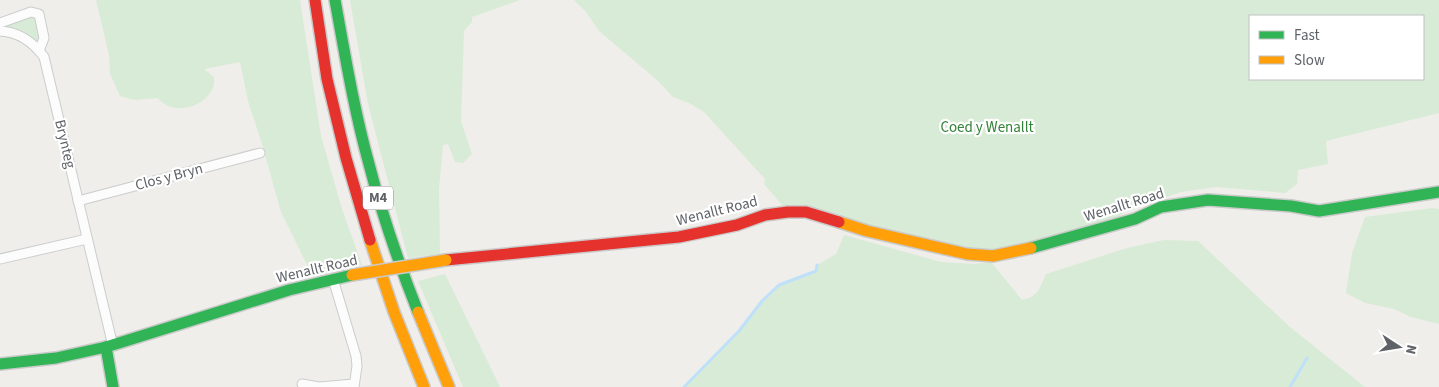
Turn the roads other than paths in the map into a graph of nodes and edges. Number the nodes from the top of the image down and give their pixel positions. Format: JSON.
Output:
{"nodes":[{"id":1,"x":315,"y":0,"type":"edge"},
{"id":2,"x":335,"y":0,"type":"edge"},
{"id":3,"x":0,"y":23,"type":"edge"},
{"id":4,"x":0,"y":31,"type":"edge"},
{"id":5,"x":39,"y":51,"type":"junction"},
{"id":6,"x":260,"y":152,"type":"dead end"},
{"id":7,"x":1439,"y":192,"type":"edge"},
{"id":8,"x":78,"y":201,"type":"junction"},
{"id":9,"x":87,"y":239,"type":"junction"},
{"id":10,"x":0,"y":259,"type":"edge"},
{"id":11,"x":333,"y":279,"type":"junction"},
{"id":12,"x":109,"y":346,"type":"junction"},
{"id":13,"x":0,"y":364,"type":"edge"},
{"id":14,"x":302,"y":384,"type":"dead end"},
{"id":15,"x":354,"y":386,"type":"edge"},
{"id":16,"x":113,"y":387,"type":"edge"},
{"id":17,"x":424,"y":387,"type":"edge"},
{"id":18,"x":449,"y":387,"type":"edge"}],
"edges":[{"from":1,"to":17,"type":"main road","number":"M4"},
{"from":2,"to":18,"type":"main road","number":"M4"},
{"from":3,"to":5,"type":"street","name":"Brynteg"},
{"from":4,"to":5,"type":"street"},
{"from":5,"to":8,"type":"street","name":"Brynteg"},
{"from":6,"to":8,"type":"street","name":"Clos y Bryn"},
{"from":7,"to":11,"type":"main road","name":"Wenallt Road","bridge":true},
{"from":8,"to":9,"type":"street","name":"Brynteg"},
{"from":9,"to":10,"type":"street"},
{"from":9,"to":12,"type":"street","name":"Brynteg"},
{"from":11,"to":12,"type":"main road","name":"Wenallt Road"},
{"from":11,"to":15,"type":"street"},
{"from":12,"to":13,"type":"main road","name":"Wenallt Road"},
{"from":12,"to":16,"type":"main road"},
{"from":14,"to":15,"type":"street"}]}
